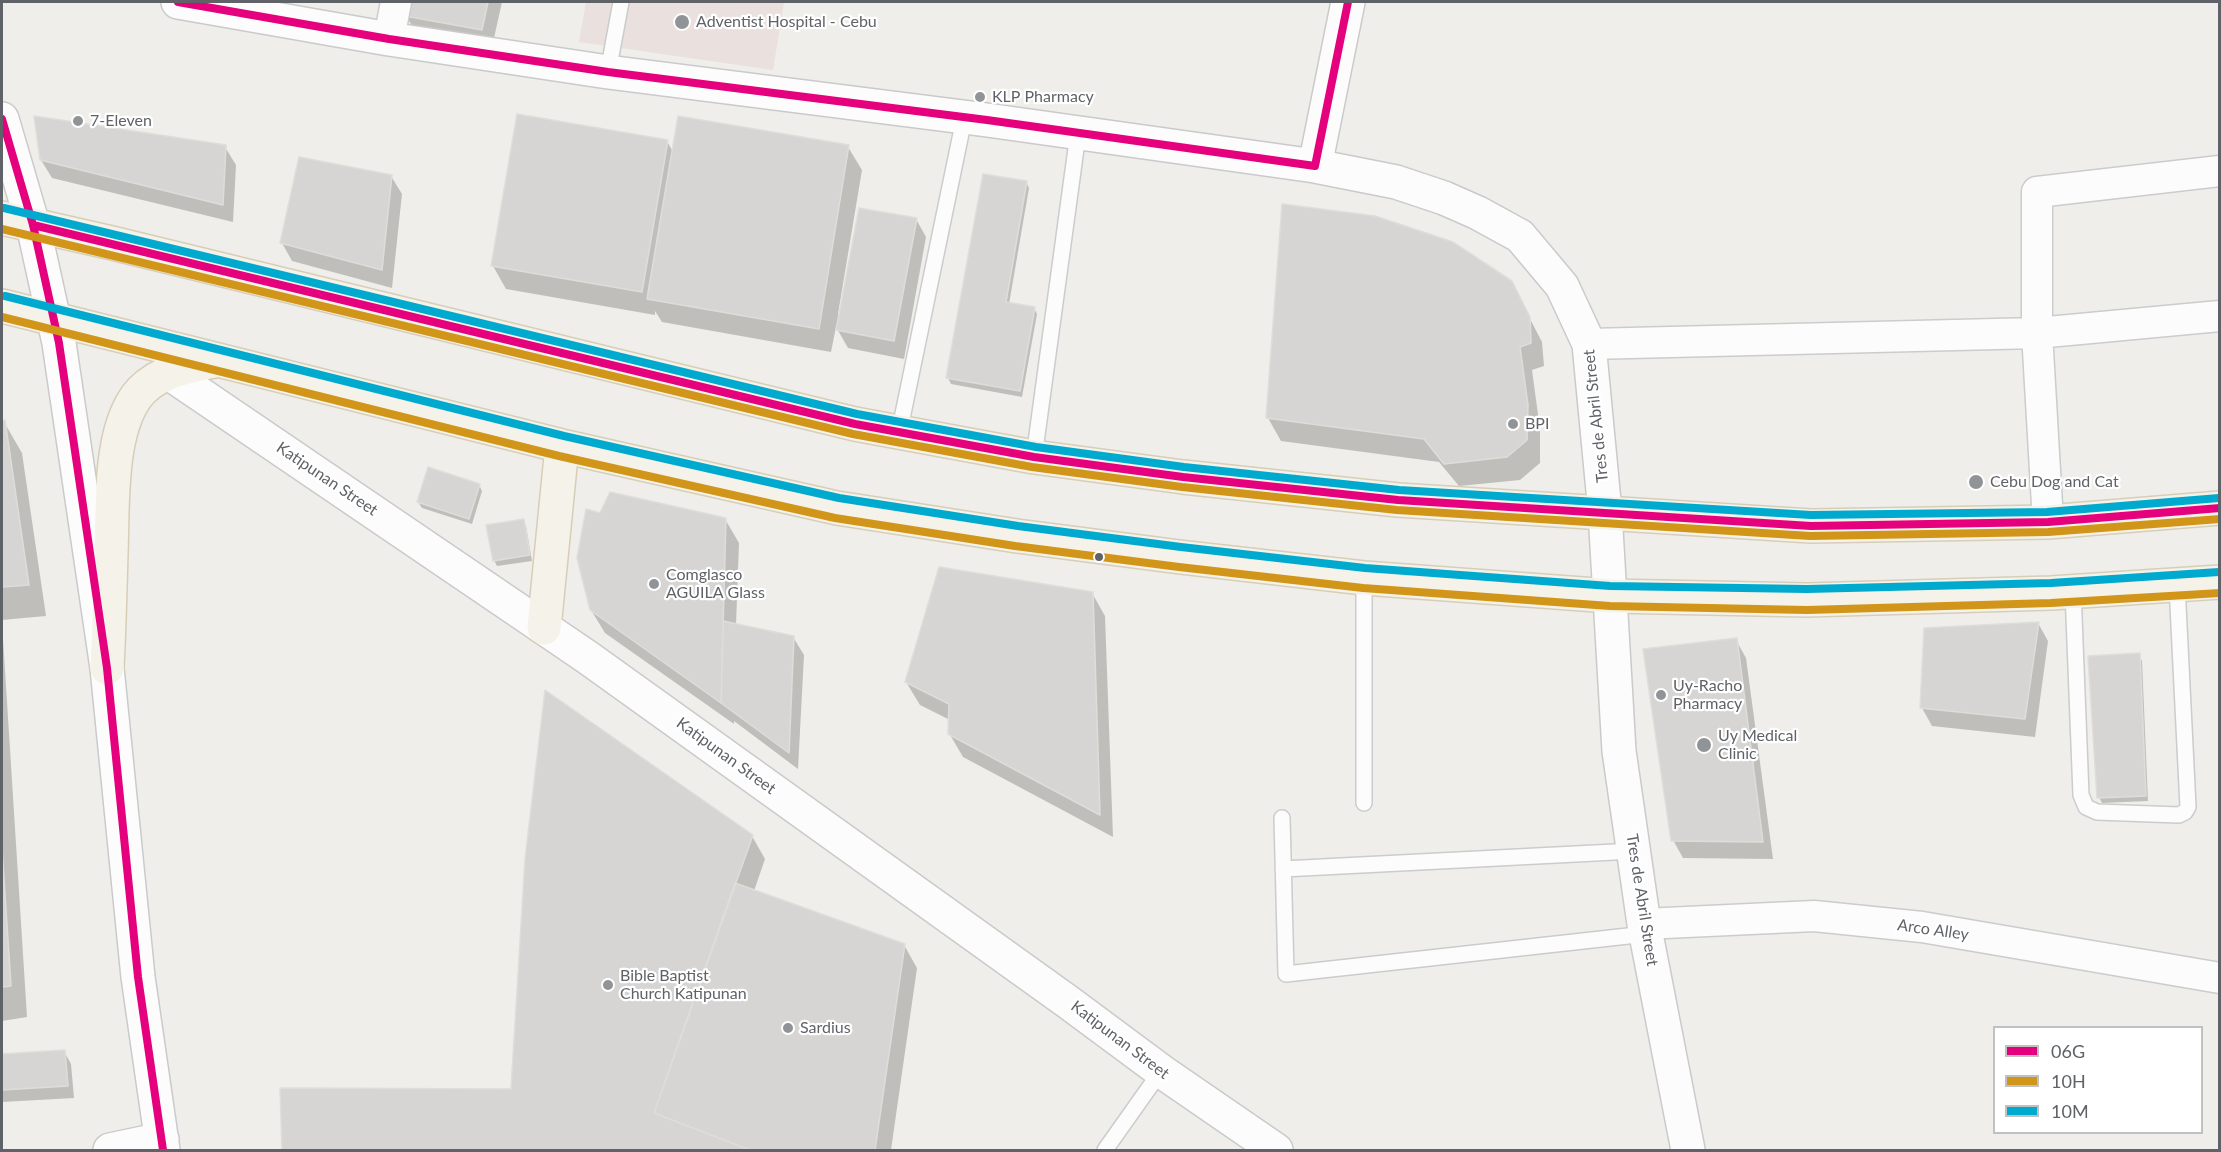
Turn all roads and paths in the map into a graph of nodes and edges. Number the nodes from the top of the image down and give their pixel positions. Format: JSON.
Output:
{"nodes":[{"id":1,"x":178,"y":2,"type":"edge"},
{"id":2,"x":396,"y":2,"type":"edge"},
{"id":3,"x":621,"y":2,"type":"edge"},
{"id":4,"x":1348,"y":2,"type":"edge"},
{"id":5,"x":389,"y":39,"type":"junction"},
{"id":6,"x":608,"y":72,"type":"junction"},
{"id":7,"x":2,"y":119,"type":"edge"},
{"id":8,"x":964,"y":119,"type":"junction"},
{"id":9,"x":1078,"y":134,"type":"junction"},
{"id":10,"x":1315,"y":166,"type":"junction"},
{"id":11,"x":2220,"y":171,"type":"edge"},
{"id":12,"x":2,"y":218,"type":"edge"},
{"id":13,"x":33,"y":225,"type":"junction"},
{"id":14,"x":2,"y":306,"type":"edge"},
{"id":15,"x":2220,"y":316,"type":"edge"},
{"id":16,"x":55,"y":319,"type":"junction"},
{"id":17,"x":2037,"y":333,"type":"junction"},
{"id":18,"x":1589,"y":344,"type":"junction"},
{"id":19,"x":215,"y":360,"type":"junction"},
{"id":20,"x":169,"y":373,"type":"junction"},
{"id":21,"x":899,"y":433,"type":"junction"},
{"id":22,"x":562,"y":446,"type":"junction"},
{"id":23,"x":1034,"y":457,"type":"junction"},
{"id":24,"x":2220,"y":508,"type":"edge"},
{"id":25,"x":1605,"y":512,"type":"junction"},
{"id":26,"x":2048,"y":522,"type":"junction"},
{"id":27,"x":1365,"y":578,"type":"junction"},
{"id":28,"x":2220,"y":582,"type":"edge"},
{"id":29,"x":2177,"y":585,"type":"junction"},
{"id":30,"x":2073,"y":591,"type":"junction"},
{"id":31,"x":1610,"y":596,"type":"junction"},
{"id":32,"x":544,"y":628,"type":"junction"},
{"id":33,"x":107,"y":668,"type":"junction"},
{"id":34,"x":1364,"y":803,"type":"dead end"},
{"id":35,"x":1281,"y":818,"type":"dead end"},
{"id":36,"x":1634,"y":851,"type":"junction"},
{"id":37,"x":1283,"y":869,"type":"junction"},
{"id":38,"x":1645,"y":929,"type":"junction"},
{"id":39,"x":2220,"y":978,"type":"edge"},
{"id":40,"x":1161,"y":1071,"type":"junction"},
{"id":41,"x":163,"y":1145,"type":"edge"},
{"id":42,"x":110,"y":1150,"type":"edge"},
{"id":43,"x":1105,"y":1150,"type":"edge"},
{"id":44,"x":1276,"y":1150,"type":"edge"},
{"id":45,"x":1688,"y":1150,"type":"edge"}],
"edges":[{"from":1,"to":5,"type":"main road","name":"Tres de Abril Street"},
{"from":2,"to":5,"type":"street"},
{"from":3,"to":6,"type":"lane"},
{"from":4,"to":10,"type":"main road"},
{"from":5,"to":6,"type":"main road","name":"Tres de Abril Street"},
{"from":6,"to":8,"type":"main road","name":"Tres de Abril Street"},
{"from":7,"to":13,"type":"main road"},
{"from":8,"to":9,"type":"main road","name":"Tres de Abril Street"},
{"from":8,"to":21,"type":"lane"},
{"from":9,"to":10,"type":"main road","name":"Tres de Abril Street"},
{"from":9,"to":23,"type":"lane"},
{"from":10,"to":18,"type":"main road","name":"Tres de Abril Street"},
{"from":11,"to":17,"type":"street"},
{"from":12,"to":13,"type":"main road"},
{"from":13,"to":16,"type":"main road"},
{"from":13,"to":21,"type":"main road"},
{"from":14,"to":16,"type":"main road"},
{"from":15,"to":17,"type":"street"},
{"from":16,"to":19,"type":"main road"},
{"from":16,"to":33,"type":"main road"},
{"from":17,"to":18,"type":"street"},
{"from":17,"to":26,"type":"street"},
{"from":18,"to":25,"type":"main road","name":"Tres de Abril Street"},
{"from":19,"to":20,"type":"main road"},
{"from":19,"to":22,"type":"main road"},
{"from":20,"to":32,"type":"main road","name":"Katipunan Street"},
{"from":20,"to":33,"type":"main road"},
{"from":21,"to":23,"type":"main road"},
{"from":22,"to":27,"type":"main road"},
{"from":22,"to":32,"type":"main road"},
{"from":23,"to":25,"type":"main road"},
{"from":24,"to":26,"type":"main road"},
{"from":25,"to":26,"type":"main road"},
{"from":25,"to":31,"type":"main road","name":"Tres de Abril Street"},
{"from":27,"to":31,"type":"main road"},
{"from":27,"to":34,"type":"lane"},
{"from":28,"to":29,"type":"main road"},
{"from":29,"to":30,"type":"main road"},
{"from":29,"to":30,"type":"lane"},
{"from":30,"to":31,"type":"main road"},
{"from":31,"to":36,"type":"main road","name":"Tres de Abril Street"},
{"from":32,"to":40,"type":"main road","name":"Katipunan Street"},
{"from":33,"to":41,"type":"main road"},
{"from":35,"to":37,"type":"lane"},
{"from":36,"to":37,"type":"lane"},
{"from":36,"to":38,"type":"main road","name":"Tres de Abril Street"},
{"from":37,"to":38,"type":"lane"},
{"from":38,"to":39,"type":"street","name":"Arco Alley"},
{"from":38,"to":45,"type":"main road","name":"Tres de Abril Street"},
{"from":40,"to":43,"type":"lane"},
{"from":40,"to":44,"type":"main road","name":"Katipunan Street"},
{"from":41,"to":42,"type":"main road"}]}
